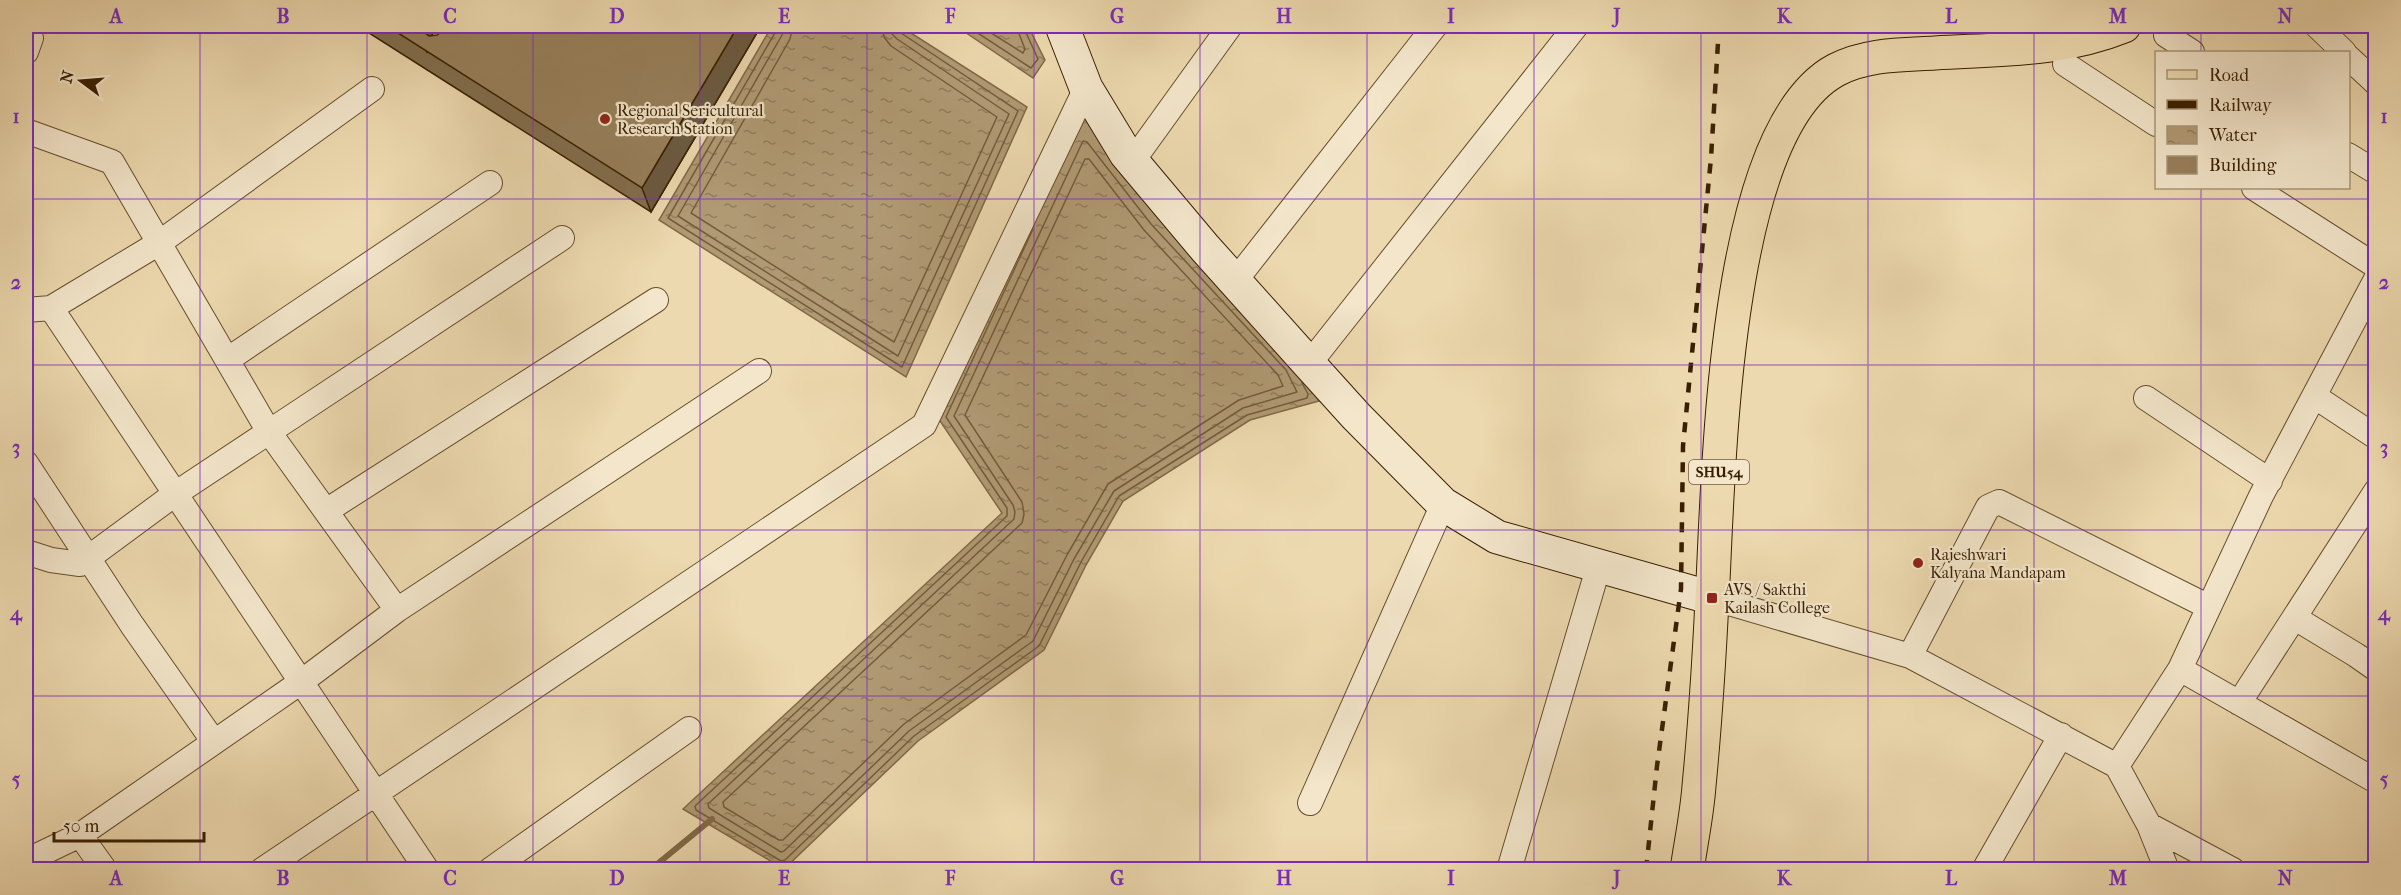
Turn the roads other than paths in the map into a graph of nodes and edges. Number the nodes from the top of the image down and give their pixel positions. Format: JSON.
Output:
{"nodes":[{"id":1,"x":1062,"y":26,"type":"edge"},
{"id":2,"x":1230,"y":26,"type":"edge"},
{"id":3,"x":1436,"y":26,"type":"edge"},
{"id":4,"x":1576,"y":26,"type":"edge"},
{"id":5,"x":2080,"y":26,"type":"edge"},
{"id":6,"x":2124,"y":26,"type":"edge"},
{"id":7,"x":2317,"y":26,"type":"edge"},
{"id":8,"x":2166,"y":35,"type":"dead end"},
{"id":9,"x":2191,"y":51,"type":"edge"},
{"id":10,"x":2343,"y":51,"type":"edge"},
{"id":11,"x":2350,"y":58,"type":"edge"},
{"id":12,"x":2065,"y":64,"type":"dead end"},
{"id":13,"x":2376,"y":83,"type":"edge"},
{"id":14,"x":1086,"y":88,"type":"junction"},
{"id":15,"x":372,"y":89,"type":"dead end"},
{"id":16,"x":2155,"y":123,"type":"edge"},
{"id":17,"x":26,"y":131,"type":"edge"},
{"id":18,"x":2350,"y":156,"type":"edge"},
{"id":19,"x":1769,"y":161,"type":"junction"},
{"id":20,"x":1132,"y":162,"type":"junction"},
{"id":21,"x":2376,"y":172,"type":"edge"},
{"id":22,"x":490,"y":183,"type":"dead end"},
{"id":23,"x":2256,"y":189,"type":"edge"},
{"id":24,"x":562,"y":238,"type":"dead end"},
{"id":25,"x":159,"y":243,"type":"junction"},
{"id":26,"x":2376,"y":266,"type":"edge"},
{"id":27,"x":2376,"y":279,"type":"edge"},
{"id":28,"x":1234,"y":281,"type":"junction"},
{"id":29,"x":656,"y":300,"type":"dead end"},
{"id":30,"x":51,"y":308,"type":"junction"},
{"id":31,"x":26,"y":310,"type":"edge"},
{"id":32,"x":227,"y":360,"type":"junction"},
{"id":33,"x":1309,"y":364,"type":"junction"},
{"id":34,"x":759,"y":371,"type":"dead end"},
{"id":35,"x":2314,"y":396,"type":"junction"},
{"id":36,"x":2146,"y":399,"type":"dead end"},
{"id":37,"x":269,"y":432,"type":"junction"},
{"id":38,"x":2376,"y":437,"type":"edge"},
{"id":39,"x":26,"y":463,"type":"edge"},
{"id":40,"x":2270,"y":481,"type":"junction"},
{"id":41,"x":2376,"y":491,"type":"edge"},
{"id":42,"x":175,"y":494,"type":"junction"},
{"id":43,"x":1443,"y":504,"type":"junction"},
{"id":44,"x":326,"y":511,"type":"junction"},
{"id":45,"x":26,"y":552,"type":"edge"},
{"id":46,"x":88,"y":558,"type":"junction"},
{"id":47,"x":1599,"y":565,"type":"junction"},
{"id":48,"x":1712,"y":598,"type":"junction"},
{"id":49,"x":2210,"y":607,"type":"junction"},
{"id":50,"x":397,"y":610,"type":"junction"},
{"id":51,"x":2295,"y":618,"type":"junction"},
{"id":52,"x":1910,"y":656,"type":"junction"},
{"id":53,"x":2180,"y":669,"type":"junction"},
{"id":54,"x":2376,"y":669,"type":"edge"},
{"id":55,"x":301,"y":682,"type":"junction"},
{"id":56,"x":2239,"y":703,"type":"junction"},
{"id":57,"x":689,"y":729,"type":"dead end"},
{"id":58,"x":2061,"y":735,"type":"junction"},
{"id":59,"x":214,"y":742,"type":"junction"},
{"id":60,"x":2117,"y":766,"type":"junction"},
{"id":61,"x":2376,"y":781,"type":"edge"},
{"id":62,"x":1699,"y":788,"type":"junction"},
{"id":63,"x":376,"y":793,"type":"junction"},
{"id":64,"x":1310,"y":803,"type":"dead end"},
{"id":65,"x":2150,"y":825,"type":"junction"},
{"id":66,"x":81,"y":835,"type":"junction"},
{"id":67,"x":26,"y":861,"type":"edge"},
{"id":68,"x":105,"y":870,"type":"edge"},
{"id":69,"x":262,"y":870,"type":"edge"},
{"id":70,"x":427,"y":870,"type":"edge"},
{"id":71,"x":490,"y":870,"type":"edge"},
{"id":72,"x":1509,"y":870,"type":"edge"},
{"id":73,"x":1687,"y":870,"type":"edge"},
{"id":74,"x":1701,"y":870,"type":"edge"},
{"id":75,"x":1984,"y":870,"type":"edge"},
{"id":76,"x":2167,"y":870,"type":"edge"},
{"id":77,"x":2233,"y":870,"type":"edge"}],
"edges":[{"from":1,"to":14,"type":"street"},
{"from":2,"to":20,"type":"street"},
{"from":3,"to":28,"type":"street"},
{"from":4,"to":33,"type":"street"},
{"from":5,"to":19,"type":"main road"},
{"from":6,"to":19,"type":"main road","number":"SHU54"},
{"from":7,"to":10,"type":"street"},
{"from":8,"to":9,"type":"street"},
{"from":11,"to":13,"type":"street"},
{"from":12,"to":16,"type":"street"},
{"from":14,"to":20,"type":"street"},
{"from":14,"to":63,"type":"street"},
{"from":15,"to":25,"type":"street"},
{"from":17,"to":25,"type":"street"},
{"from":18,"to":21,"type":"street"},
{"from":19,"to":48,"type":"main road","number":"SHU54"},
{"from":20,"to":28,"type":"street"},
{"from":22,"to":32,"type":"street"},
{"from":23,"to":26,"type":"street"},
{"from":24,"to":37,"type":"street"},
{"from":25,"to":30,"type":"street"},
{"from":25,"to":32,"type":"street"},
{"from":27,"to":35,"type":"street"},
{"from":28,"to":33,"type":"street"},
{"from":29,"to":44,"type":"street"},
{"from":30,"to":31,"type":"street"},
{"from":30,"to":42,"type":"street"},
{"from":32,"to":37,"type":"street"},
{"from":33,"to":43,"type":"street"},
{"from":34,"to":50,"type":"street"},
{"from":35,"to":38,"type":"street"},
{"from":35,"to":40,"type":"street"},
{"from":36,"to":40,"type":"street"},
{"from":37,"to":42,"type":"street"},
{"from":37,"to":44,"type":"street"},
{"from":39,"to":46,"type":"street"},
{"from":40,"to":49,"type":"street"},
{"from":41,"to":51,"type":"street"},
{"from":42,"to":46,"type":"street"},
{"from":42,"to":55,"type":"street"},
{"from":43,"to":47,"type":"street"},
{"from":43,"to":64,"type":"street"},
{"from":44,"to":50,"type":"street"},
{"from":45,"to":46,"type":"street"},
{"from":46,"to":59,"type":"street"},
{"from":47,"to":48,"type":"street"},
{"from":47,"to":72,"type":"street"},
{"from":48,"to":52,"type":"street"},
{"from":48,"to":62,"type":"main road","number":"SHU54"},
{"from":49,"to":52,"type":"street"},
{"from":49,"to":53,"type":"street"},
{"from":50,"to":55,"type":"street"},
{"from":51,"to":54,"type":"street"},
{"from":51,"to":56,"type":"street"},
{"from":52,"to":58,"type":"street"},
{"from":53,"to":56,"type":"street"},
{"from":53,"to":60,"type":"street"},
{"from":55,"to":59,"type":"street"},
{"from":55,"to":63,"type":"street"},
{"from":56,"to":61,"type":"street"},
{"from":57,"to":71,"type":"street"},
{"from":58,"to":60,"type":"street"},
{"from":58,"to":75,"type":"street"},
{"from":59,"to":66,"type":"street"},
{"from":60,"to":65,"type":"street"},
{"from":62,"to":73,"type":"main road","number":"SHU54"},
{"from":62,"to":74,"type":"main road","number":"SHU54"},
{"from":63,"to":69,"type":"street"},
{"from":63,"to":70,"type":"street"},
{"from":65,"to":76,"type":"street"},
{"from":65,"to":77,"type":"street"},
{"from":66,"to":67,"type":"street"},
{"from":66,"to":68,"type":"street"}]}
